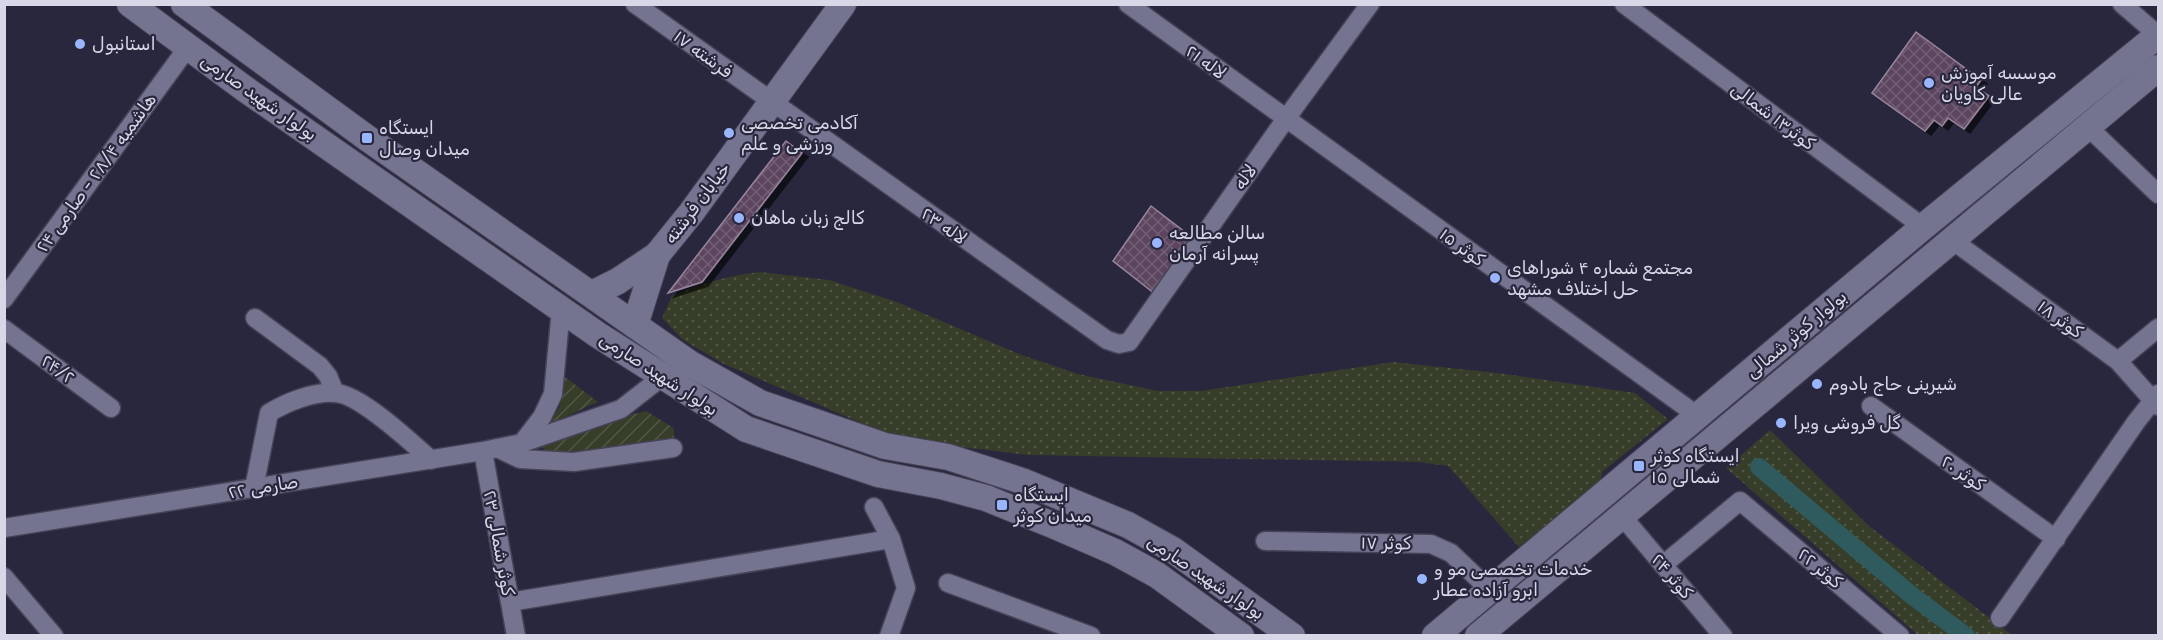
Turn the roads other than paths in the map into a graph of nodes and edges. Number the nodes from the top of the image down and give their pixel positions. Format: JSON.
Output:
{"nodes":[{"id":1,"x":130,"y":4,"type":"edge"},
{"id":2,"x":184,"y":4,"type":"edge"},
{"id":3,"x":635,"y":4,"type":"edge"},
{"id":4,"x":843,"y":4,"type":"edge"},
{"id":5,"x":1128,"y":4,"type":"edge"},
{"id":6,"x":1370,"y":4,"type":"edge"},
{"id":7,"x":1624,"y":4,"type":"edge"},
{"id":8,"x":2122,"y":4,"type":"edge"},
{"id":9,"x":2158,"y":35,"type":"edge"},
{"id":10,"x":188,"y":47,"type":"junction"},
{"id":11,"x":2158,"y":68,"type":"edge"},
{"id":12,"x":770,"y":103,"type":"junction"},
{"id":13,"x":322,"y":106,"type":"junction"},
{"id":14,"x":1285,"y":120,"type":"junction"},
{"id":15,"x":2088,"y":127,"type":"junction"},
{"id":16,"x":305,"y":129,"type":"junction"},
{"id":17,"x":2158,"y":194,"type":"edge"},
{"id":18,"x":1923,"y":227,"type":"junction"},
{"id":19,"x":1952,"y":240,"type":"junction"},
{"id":20,"x":657,"y":255,"type":"junction"},
{"id":21,"x":592,"y":294,"type":"junction"},
{"id":22,"x":4,"y":299,"type":"edge"},
{"id":23,"x":561,"y":309,"type":"junction"},
{"id":24,"x":255,"y":318,"type":"dead end"},
{"id":25,"x":635,"y":325,"type":"junction"},
{"id":26,"x":2158,"y":328,"type":"edge"},
{"id":27,"x":4,"y":329,"type":"edge"},
{"id":28,"x":1119,"y":344,"type":"joint"},
{"id":29,"x":2118,"y":361,"type":"junction"},
{"id":30,"x":662,"y":377,"type":"junction"},
{"id":31,"x":336,"y":393,"type":"junction"},
{"id":32,"x":2157,"y":401,"type":"edge"},
{"id":33,"x":1871,"y":406,"type":"dead end"},
{"id":34,"x":111,"y":408,"type":"dead end"},
{"id":35,"x":1698,"y":416,"type":"junction"},
{"id":36,"x":522,"y":443,"type":"junction"},
{"id":37,"x":673,"y":448,"type":"dead end"},
{"id":38,"x":490,"y":450,"type":"junction"},
{"id":39,"x":431,"y":460,"type":"junction"},
{"id":40,"x":254,"y":488,"type":"junction"},
{"id":41,"x":874,"y":507,"type":"dead end"},
{"id":42,"x":1622,"y":516,"type":"junction"},
{"id":43,"x":4,"y":528,"type":"edge"},
{"id":44,"x":891,"y":539,"type":"junction"},
{"id":45,"x":2056,"y":539,"type":"junction"},
{"id":46,"x":1265,"y":541,"type":"dead end"},
{"id":47,"x":1663,"y":565,"type":"junction"},
{"id":48,"x":4,"y":577,"type":"edge"},
{"id":49,"x":948,"y":583,"type":"dead end"},
{"id":50,"x":1490,"y":590,"type":"junction"},
{"id":51,"x":510,"y":602,"type":"junction"},
{"id":52,"x":2000,"y":618,"type":"dead end"},
{"id":53,"x":54,"y":636,"type":"edge"},
{"id":54,"x":516,"y":636,"type":"edge"},
{"id":55,"x":889,"y":636,"type":"edge"},
{"id":56,"x":1091,"y":636,"type":"edge"},
{"id":57,"x":1241,"y":636,"type":"edge"},
{"id":58,"x":1292,"y":636,"type":"edge"},
{"id":59,"x":1435,"y":636,"type":"edge"},
{"id":60,"x":1478,"y":636,"type":"edge"},
{"id":61,"x":1723,"y":636,"type":"edge"},
{"id":62,"x":1900,"y":636,"type":"edge"}],
"edges":[{"from":1,"to":10,"type":"main road","name":"بولوار شهید صارمی"},
{"from":2,"to":13,"type":"main road","name":"بولوار شهید صارمی"},
{"from":3,"to":12,"type":"street","name":"فرشته ۱۷"},
{"from":4,"to":12,"type":"main road","name":"خیابان فرشته"},
{"from":5,"to":14,"type":"street","name":"لاله ۲۱"},
{"from":6,"to":14,"type":"street","name":"لاله"},
{"from":7,"to":18,"type":"street","name":"کوثر۱۳ شمالی"},
{"from":8,"to":9,"type":"street"},
{"from":9,"to":18,"type":"main road","name":"بولوار کوثر شمالی"},
{"from":10,"to":16,"type":"main road","name":"بولوار شهید صارمی"},
{"from":10,"to":22,"type":"street","name":"هاشمیه ۲۸/۴ - صارمی ۲۴"},
{"from":11,"to":15,"type":"main road","name":"بولوار کوثر شمالی"},
{"from":12,"to":20,"type":"main road","name":"خیابان فرشته"},
{"from":12,"to":28,"type":"street","name":"لاله ۲۳"},
{"from":13,"to":16,"type":"main road"},
{"from":13,"to":21,"type":"main road","name":"بولوار شهید صارمی"},
{"from":14,"to":28,"type":"street","name":"لاله"},
{"from":14,"to":35,"type":"street","name":"کوثر ۱۵"},
{"from":15,"to":17,"type":"street"},
{"from":15,"to":19,"type":"main road","name":"بولوار کوثر شمالی"},
{"from":16,"to":23,"type":"main road","name":"بولوار شهید صارمی"},
{"from":18,"to":35,"type":"main road","name":"بولوار کوثر شمالی"},
{"from":19,"to":29,"type":"street","name":"کوثر ۱۸"},
{"from":19,"to":42,"type":"main road","name":"بولوار کوثر شمالی"},
{"from":20,"to":21,"type":"main road","name":"خیابان فرشته"},
{"from":20,"to":25,"type":"main road","name":"خیابان فرشته"},
{"from":21,"to":25,"type":"main road","name":"بولوار شهید صارمی"},
{"from":23,"to":30,"type":"main road","name":"بولوار شهید صارمی"},
{"from":23,"to":36,"type":"street"},
{"from":24,"to":31,"type":"street"},
{"from":25,"to":58,"type":"main road","name":"بولوار شهید صارمی"},
{"from":26,"to":29,"type":"street"},
{"from":27,"to":34,"type":"street","name":"۲۴/۲"},
{"from":29,"to":32,"type":"street","name":"کوثر ۱۸"},
{"from":30,"to":36,"type":"street","name":"صارمی ۲۲"},
{"from":30,"to":57,"type":"main road","name":"بولوار شهید صارمی"},
{"from":31,"to":39,"type":"street"},
{"from":31,"to":40,"type":"street"},
{"from":32,"to":45,"type":"street"},
{"from":33,"to":45,"type":"street","name":"کوثر ۲۰"},
{"from":35,"to":50,"type":"main road","name":"بولوار کوثر شمالی"},
{"from":36,"to":38,"type":"street","name":"صارمی ۲۲"},
{"from":37,"to":38,"type":"street"},
{"from":38,"to":39,"type":"street","name":"صارمی ۲۲"},
{"from":38,"to":51,"type":"street","name":"کوثر شمالی ۲۳"},
{"from":39,"to":40,"type":"street","name":"صارمی ۲۲"},
{"from":40,"to":43,"type":"street","name":"صارمی ۲۲"},
{"from":41,"to":44,"type":"street"},
{"from":42,"to":47,"type":"street","name":"کوثر ۲۴"},
{"from":42,"to":60,"type":"main road","name":"بولوار کوثر شمالی"},
{"from":44,"to":51,"type":"street"},
{"from":44,"to":55,"type":"street"},
{"from":45,"to":52,"type":"street"},
{"from":46,"to":50,"type":"street","name":"کوثر ۱۷"},
{"from":47,"to":61,"type":"street","name":"کوثر ۲۴"},
{"from":47,"to":62,"type":"street","name":"کوثر ۲۲"},
{"from":48,"to":53,"type":"street"},
{"from":49,"to":56,"type":"street"},
{"from":50,"to":59,"type":"main road","name":"بولوار کوثر شمالی"},
{"from":51,"to":54,"type":"street","name":"کوثر شمالی ۲۳"}]}
